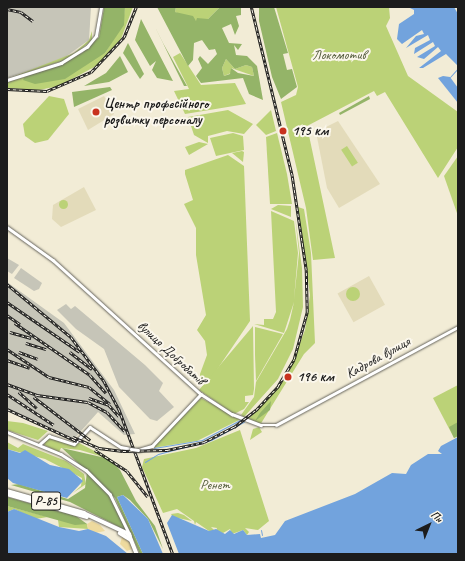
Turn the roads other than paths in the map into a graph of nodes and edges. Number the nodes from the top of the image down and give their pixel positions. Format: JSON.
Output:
{"nodes":[{"id":1,"x":101,"y":7,"type":"edge"},
{"id":2,"x":7,"y":80,"type":"edge"},
{"id":3,"x":7,"y":227,"type":"edge"},
{"id":4,"x":458,"y":326,"type":"edge"},
{"id":5,"x":201,"y":394,"type":"junction"},
{"id":6,"x":7,"y":432,"type":"edge"},
{"id":7,"x":40,"y":444,"type":"junction"},
{"id":8,"x":7,"y":491,"type":"edge"},
{"id":9,"x":7,"y":494,"type":"edge"},
{"id":10,"x":127,"y":531,"type":"junction"},
{"id":11,"x":130,"y":536,"type":"junction"},
{"id":12,"x":137,"y":554,"type":"edge"}],
"edges":[{"from":1,"to":2,"type":"street"},
{"from":3,"to":5,"type":"street","name":"вулиця Добробатів"},
{"from":4,"to":5,"type":"street","name":"Кадрова вулиця"},
{"from":5,"to":7,"type":"street","name":"вулиця Добробатів","bridge":true},
{"from":6,"to":7,"type":"street"},
{"from":7,"to":10,"type":"street"},
{"from":8,"to":10,"type":"main road","number":"Р-85"},
{"from":9,"to":11,"type":"main road","number":"Р-85"},
{"from":10,"to":11,"type":"main road","number":"Р-85"},
{"from":11,"to":12,"type":"main road","number":"Р-85"}]}
